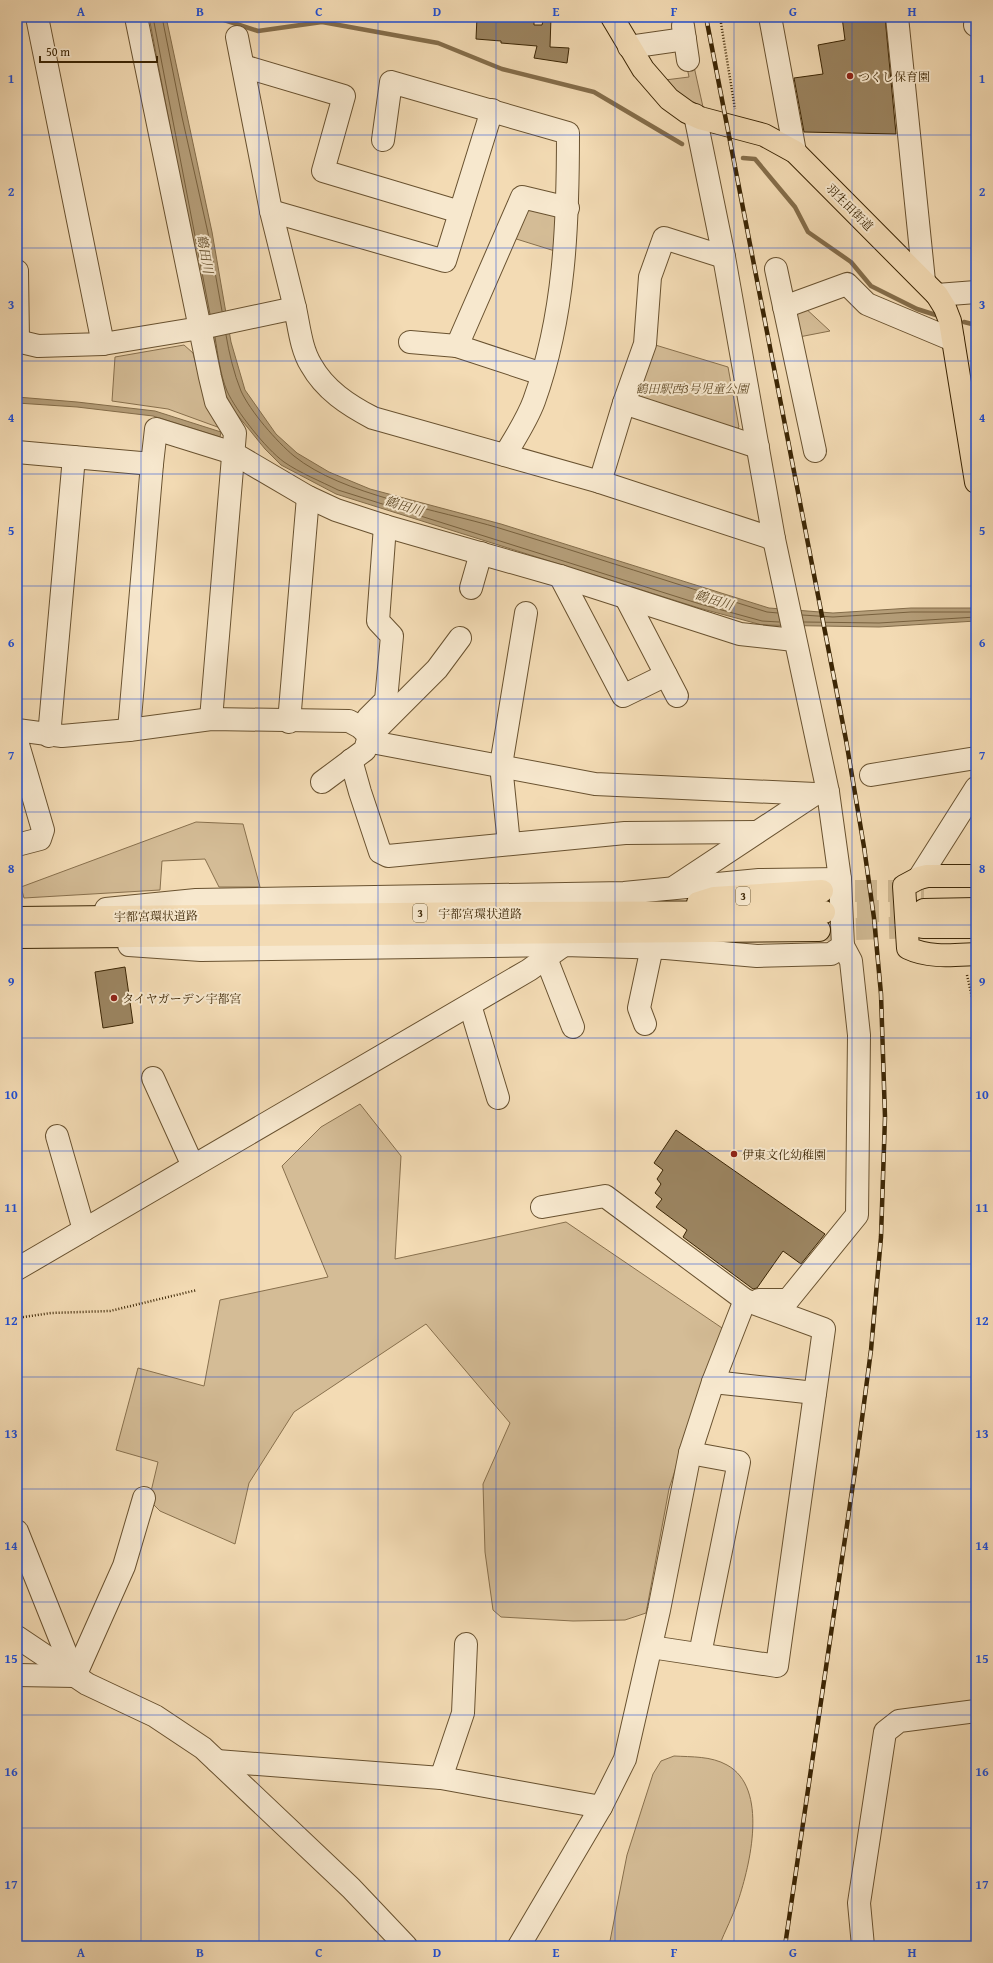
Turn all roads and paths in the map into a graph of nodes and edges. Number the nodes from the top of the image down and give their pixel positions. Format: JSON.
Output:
{"nodes":[{"id":1,"x":37,"y":17,"type":"edge"},
{"id":2,"x":136,"y":17,"type":"edge"},
{"id":3,"x":612,"y":17,"type":"edge"},
{"id":4,"x":720,"y":17,"type":"edge"},
{"id":5,"x":897,"y":17,"type":"edge"},
{"id":6,"x":771,"y":22,"type":"dead end"},
{"id":7,"x":237,"y":37,"type":"dead end"},
{"id":8,"x":685,"y":41,"type":"dead end"},
{"id":9,"x":629,"y":47,"type":"junction"},
{"id":10,"x":243,"y":66,"type":"junction"},
{"id":11,"x":492,"y":110,"type":"junction"},
{"id":12,"x":695,"y":115,"type":"junction"},
{"id":13,"x":738,"y":127,"type":"junction"},
{"id":14,"x":383,"y":140,"type":"dead end"},
{"id":15,"x":795,"y":152,"type":"junction"},
{"id":16,"x":568,"y":208,"type":"junction"},
{"id":17,"x":271,"y":211,"type":"junction"},
{"id":18,"x":460,"y":212,"type":"junction"},
{"id":19,"x":724,"y":258,"type":"junction"},
{"id":20,"x":776,"y":269,"type":"dead end"},
{"id":21,"x":17,"y":271,"type":"edge"},
{"id":22,"x":930,"y":288,"type":"junction"},
{"id":23,"x":976,"y":292,"type":"edge"},
{"id":24,"x":784,"y":307,"type":"junction"},
{"id":25,"x":295,"y":308,"type":"junction"},
{"id":26,"x":203,"y":327,"type":"junction"},
{"id":27,"x":953,"y":340,"type":"junction"},
{"id":28,"x":18,"y":341,"type":"edge"},
{"id":29,"x":410,"y":342,"type":"dead end"},
{"id":30,"x":103,"y":344,"type":"junction"},
{"id":31,"x":457,"y":346,"type":"junction"},
{"id":32,"x":542,"y":374,"type":"junction"},
{"id":33,"x":624,"y":404,"type":"junction"},
{"id":34,"x":758,"y":447,"type":"junction"},
{"id":35,"x":815,"y":451,"type":"dead end"},
{"id":36,"x":17,"y":452,"type":"edge"},
{"id":37,"x":234,"y":454,"type":"junction"},
{"id":38,"x":505,"y":455,"type":"junction"},
{"id":39,"x":74,"y":457,"type":"junction"},
{"id":40,"x":152,"y":464,"type":"junction"},
{"id":41,"x":600,"y":482,"type":"junction"},
{"id":42,"x":976,"y":482,"type":"edge"},
{"id":43,"x":308,"y":498,"type":"junction"},
{"id":44,"x":385,"y":526,"type":"junction"},
{"id":45,"x":774,"y":539,"type":"junction"},
{"id":46,"x":481,"y":553,"type":"junction"},
{"id":47,"x":560,"y":576,"type":"junction"},
{"id":48,"x":471,"y":588,"type":"dead end"},
{"id":49,"x":626,"y":598,"type":"junction"},
{"id":50,"x":526,"y":613,"type":"dead end"},
{"id":51,"x":794,"y":635,"type":"junction"},
{"id":52,"x":460,"y":638,"type":"dead end"},
{"id":53,"x":666,"y":675,"type":"junction"},
{"id":54,"x":677,"y":696,"type":"dead end"},
{"id":55,"x":211,"y":719,"type":"junction"},
{"id":56,"x":289,"y":722,"type":"junction"},
{"id":57,"x":17,"y":730,"type":"edge"},
{"id":58,"x":130,"y":730,"type":"junction"},
{"id":59,"x":49,"y":736,"type":"junction"},
{"id":60,"x":369,"y":736,"type":"junction"},
{"id":61,"x":17,"y":740,"type":"edge"},
{"id":62,"x":976,"y":758,"type":"edge"},
{"id":63,"x":351,"y":760,"type":"junction"},
{"id":64,"x":501,"y":765,"type":"junction"},
{"id":65,"x":870,"y":775,"type":"dead end"},
{"id":66,"x":322,"y":782,"type":"dead end"},
{"id":67,"x":976,"y":788,"type":"edge"},
{"id":68,"x":822,"y":793,"type":"junction"},
{"id":69,"x":757,"y":832,"type":"junction"},
{"id":70,"x":509,"y":844,"type":"junction"},
{"id":71,"x":17,"y":845,"type":"edge"},
{"id":72,"x":976,"y":876,"type":"edge"},
{"id":73,"x":840,"y":879,"type":"junction"},
{"id":74,"x":673,"y":888,"type":"junction"},
{"id":75,"x":976,"y":890,"type":"edge"},
{"id":76,"x":923,"y":909,"type":"junction"},
{"id":77,"x":976,"y":909,"type":"edge"},
{"id":78,"x":668,"y":922,"type":"junction"},
{"id":79,"x":826,"y":924,"type":"junction"},
{"id":80,"x":17,"y":927,"type":"edge"},
{"id":81,"x":976,"y":927,"type":"edge"},
{"id":82,"x":976,"y":940,"type":"edge"},
{"id":83,"x":564,"y":945,"type":"junction"},
{"id":84,"x":652,"y":947,"type":"junction"},
{"id":85,"x":976,"y":954,"type":"edge"},
{"id":86,"x":546,"y":958,"type":"junction"},
{"id":87,"x":967,"y":975,"type":"dead end"},
{"id":88,"x":470,"y":1004,"type":"junction"},
{"id":89,"x":976,"y":1015,"type":"edge"},
{"id":90,"x":645,"y":1024,"type":"dead end"},
{"id":91,"x":573,"y":1027,"type":"dead end"},
{"id":92,"x":153,"y":1078,"type":"dead end"},
{"id":93,"x":498,"y":1098,"type":"dead end"},
{"id":94,"x":57,"y":1136,"type":"dead end"},
{"id":95,"x":193,"y":1166,"type":"junction"},
{"id":96,"x":542,"y":1207,"type":"dead end"},
{"id":97,"x":84,"y":1230,"type":"junction"},
{"id":98,"x":17,"y":1269,"type":"edge"},
{"id":99,"x":197,"y":1290,"type":"dead end"},
{"id":100,"x":745,"y":1300,"type":"junction"},
{"id":101,"x":17,"y":1318,"type":"edge"},
{"id":102,"x":712,"y":1382,"type":"junction"},
{"id":103,"x":815,"y":1393,"type":"junction"},
{"id":104,"x":690,"y":1453,"type":"junction"},
{"id":105,"x":144,"y":1498,"type":"dead end"},
{"id":106,"x":17,"y":1531,"type":"edge"},
{"id":107,"x":17,"y":1637,"type":"edge"},
{"id":108,"x":466,"y":1644,"type":"dead end"},
{"id":109,"x":651,"y":1647,"type":"junction"},
{"id":110,"x":700,"y":1654,"type":"junction"},
{"id":111,"x":17,"y":1675,"type":"edge"},
{"id":112,"x":75,"y":1676,"type":"junction"},
{"id":113,"x":976,"y":1711,"type":"edge"},
{"id":114,"x":217,"y":1761,"type":"junction"},
{"id":115,"x":441,"y":1778,"type":"junction"},
{"id":116,"x":601,"y":1808,"type":"junction"},
{"id":117,"x":406,"y":1946,"type":"edge"},
{"id":118,"x":519,"y":1946,"type":"edge"},
{"id":119,"x":863,"y":1946,"type":"edge"}],
"edges":[{"from":1,"to":30,"type":"street"},
{"from":2,"to":26,"type":"street"},
{"from":3,"to":9,"type":"main road","name":"羽生田街道"},
{"from":4,"to":13,"type":"path"},
{"from":5,"to":22,"type":"street"},
{"from":6,"to":15,"type":"street"},
{"from":7,"to":10,"type":"street"},
{"from":8,"to":9,"type":"street"},
{"from":9,"to":12,"type":"main road","name":"羽生田街道"},
{"from":10,"to":17,"type":"street"},
{"from":10,"to":18,"type":"street"},
{"from":11,"to":14,"type":"street"},
{"from":11,"to":16,"type":"street"},
{"from":11,"to":18,"type":"street"},
{"from":12,"to":13,"type":"main road","name":"羽生田街道"},
{"from":12,"to":19,"type":"street"},
{"from":13,"to":15,"type":"main road","name":"羽生田街道"},
{"from":15,"to":22,"type":"main road","name":"羽生田街道"},
{"from":16,"to":31,"type":"street"},
{"from":16,"to":32,"type":"street"},
{"from":17,"to":18,"type":"street"},
{"from":17,"to":25,"type":"street"},
{"from":19,"to":33,"type":"street"},
{"from":19,"to":34,"type":"street"},
{"from":20,"to":24,"type":"street"},
{"from":21,"to":28,"type":"street"},
{"from":22,"to":23,"type":"street"},
{"from":22,"to":27,"type":"main road","name":"羽生田街道"},
{"from":24,"to":27,"type":"street"},
{"from":24,"to":35,"type":"street"},
{"from":25,"to":26,"type":"street"},
{"from":25,"to":38,"type":"street"},
{"from":26,"to":30,"type":"street"},
{"from":26,"to":37,"type":"street"},
{"from":27,"to":42,"type":"main road","name":"羽生田街道"},
{"from":28,"to":30,"type":"street"},
{"from":29,"to":31,"type":"street"},
{"from":31,"to":32,"type":"street"},
{"from":32,"to":38,"type":"street"},
{"from":33,"to":34,"type":"street"},
{"from":33,"to":41,"type":"street"},
{"from":34,"to":45,"type":"street"},
{"from":36,"to":39,"type":"street"},
{"from":37,"to":40,"type":"street"},
{"from":37,"to":43,"type":"street"},
{"from":37,"to":55,"type":"street"},
{"from":38,"to":41,"type":"street"},
{"from":39,"to":40,"type":"street"},
{"from":39,"to":59,"type":"street"},
{"from":40,"to":58,"type":"street"},
{"from":41,"to":45,"type":"street"},
{"from":43,"to":44,"type":"street"},
{"from":43,"to":56,"type":"street"},
{"from":44,"to":46,"type":"street"},
{"from":44,"to":60,"type":"street"},
{"from":45,"to":51,"type":"street"},
{"from":46,"to":47,"type":"street"},
{"from":46,"to":48,"type":"street"},
{"from":47,"to":49,"type":"street"},
{"from":47,"to":53,"type":"street"},
{"from":49,"to":51,"type":"street"},
{"from":49,"to":53,"type":"street"},
{"from":50,"to":64,"type":"street"},
{"from":51,"to":68,"type":"street"},
{"from":52,"to":60,"type":"street"},
{"from":53,"to":54,"type":"street"},
{"from":55,"to":56,"type":"street"},
{"from":55,"to":58,"type":"street"},
{"from":56,"to":60,"type":"street"},
{"from":57,"to":59,"type":"street"},
{"from":58,"to":59,"type":"street"},
{"from":60,"to":63,"type":"street"},
{"from":60,"to":64,"type":"street"},
{"from":61,"to":71,"type":"street"},
{"from":62,"to":65,"type":"street"},
{"from":63,"to":66,"type":"street"},
{"from":63,"to":70,"type":"street"},
{"from":64,"to":68,"type":"street"},
{"from":64,"to":70,"type":"street"},
{"from":67,"to":76,"type":"street"},
{"from":68,"to":69,"type":"street"},
{"from":68,"to":73,"type":"street"},
{"from":69,"to":70,"type":"street"},
{"from":69,"to":74,"type":"street"},
{"from":72,"to":76,"type":"main road"},
{"from":73,"to":74,"type":"street"},
{"from":73,"to":79,"type":"street"},
{"from":74,"to":80,"type":"street"},
{"from":75,"to":76,"type":"main road"},
{"from":76,"to":77,"type":"main road"},
{"from":76,"to":81,"type":"main road"},
{"from":76,"to":82,"type":"main road"},
{"from":76,"to":85,"type":"main road"},
{"from":78,"to":79,"type":"main road","name":"宇都宮環状道路","number":"3"},
{"from":78,"to":79,"type":"main road","number":"3"},
{"from":78,"to":80,"type":"main road","name":"宇都宮環状道路","number":"3"},
{"from":79,"to":84,"type":"street"},
{"from":79,"to":100,"type":"street"},
{"from":80,"to":83,"type":"street"},
{"from":83,"to":84,"type":"street"},
{"from":83,"to":86,"type":"street"},
{"from":84,"to":90,"type":"street"},
{"from":86,"to":88,"type":"street"},
{"from":86,"to":91,"type":"street"},
{"from":87,"to":89,"type":"path"},
{"from":88,"to":93,"type":"street"},
{"from":88,"to":95,"type":"street"},
{"from":92,"to":95,"type":"street"},
{"from":94,"to":97,"type":"street"},
{"from":95,"to":97,"type":"street"},
{"from":96,"to":100,"type":"street"},
{"from":97,"to":98,"type":"street"},
{"from":99,"to":101,"type":"path"},
{"from":100,"to":102,"type":"street"},
{"from":100,"to":103,"type":"street"},
{"from":102,"to":103,"type":"street"},
{"from":102,"to":104,"type":"street"},
{"from":103,"to":110,"type":"street"},
{"from":104,"to":109,"type":"street"},
{"from":104,"to":110,"type":"street"},
{"from":105,"to":112,"type":"street"},
{"from":106,"to":112,"type":"street"},
{"from":107,"to":112,"type":"street"},
{"from":108,"to":115,"type":"street"},
{"from":109,"to":110,"type":"street"},
{"from":109,"to":116,"type":"street"},
{"from":111,"to":112,"type":"street"},
{"from":112,"to":114,"type":"street"},
{"from":113,"to":119,"type":"street"},
{"from":114,"to":115,"type":"street"},
{"from":114,"to":117,"type":"street"},
{"from":115,"to":116,"type":"street"},
{"from":116,"to":118,"type":"street"}]}
